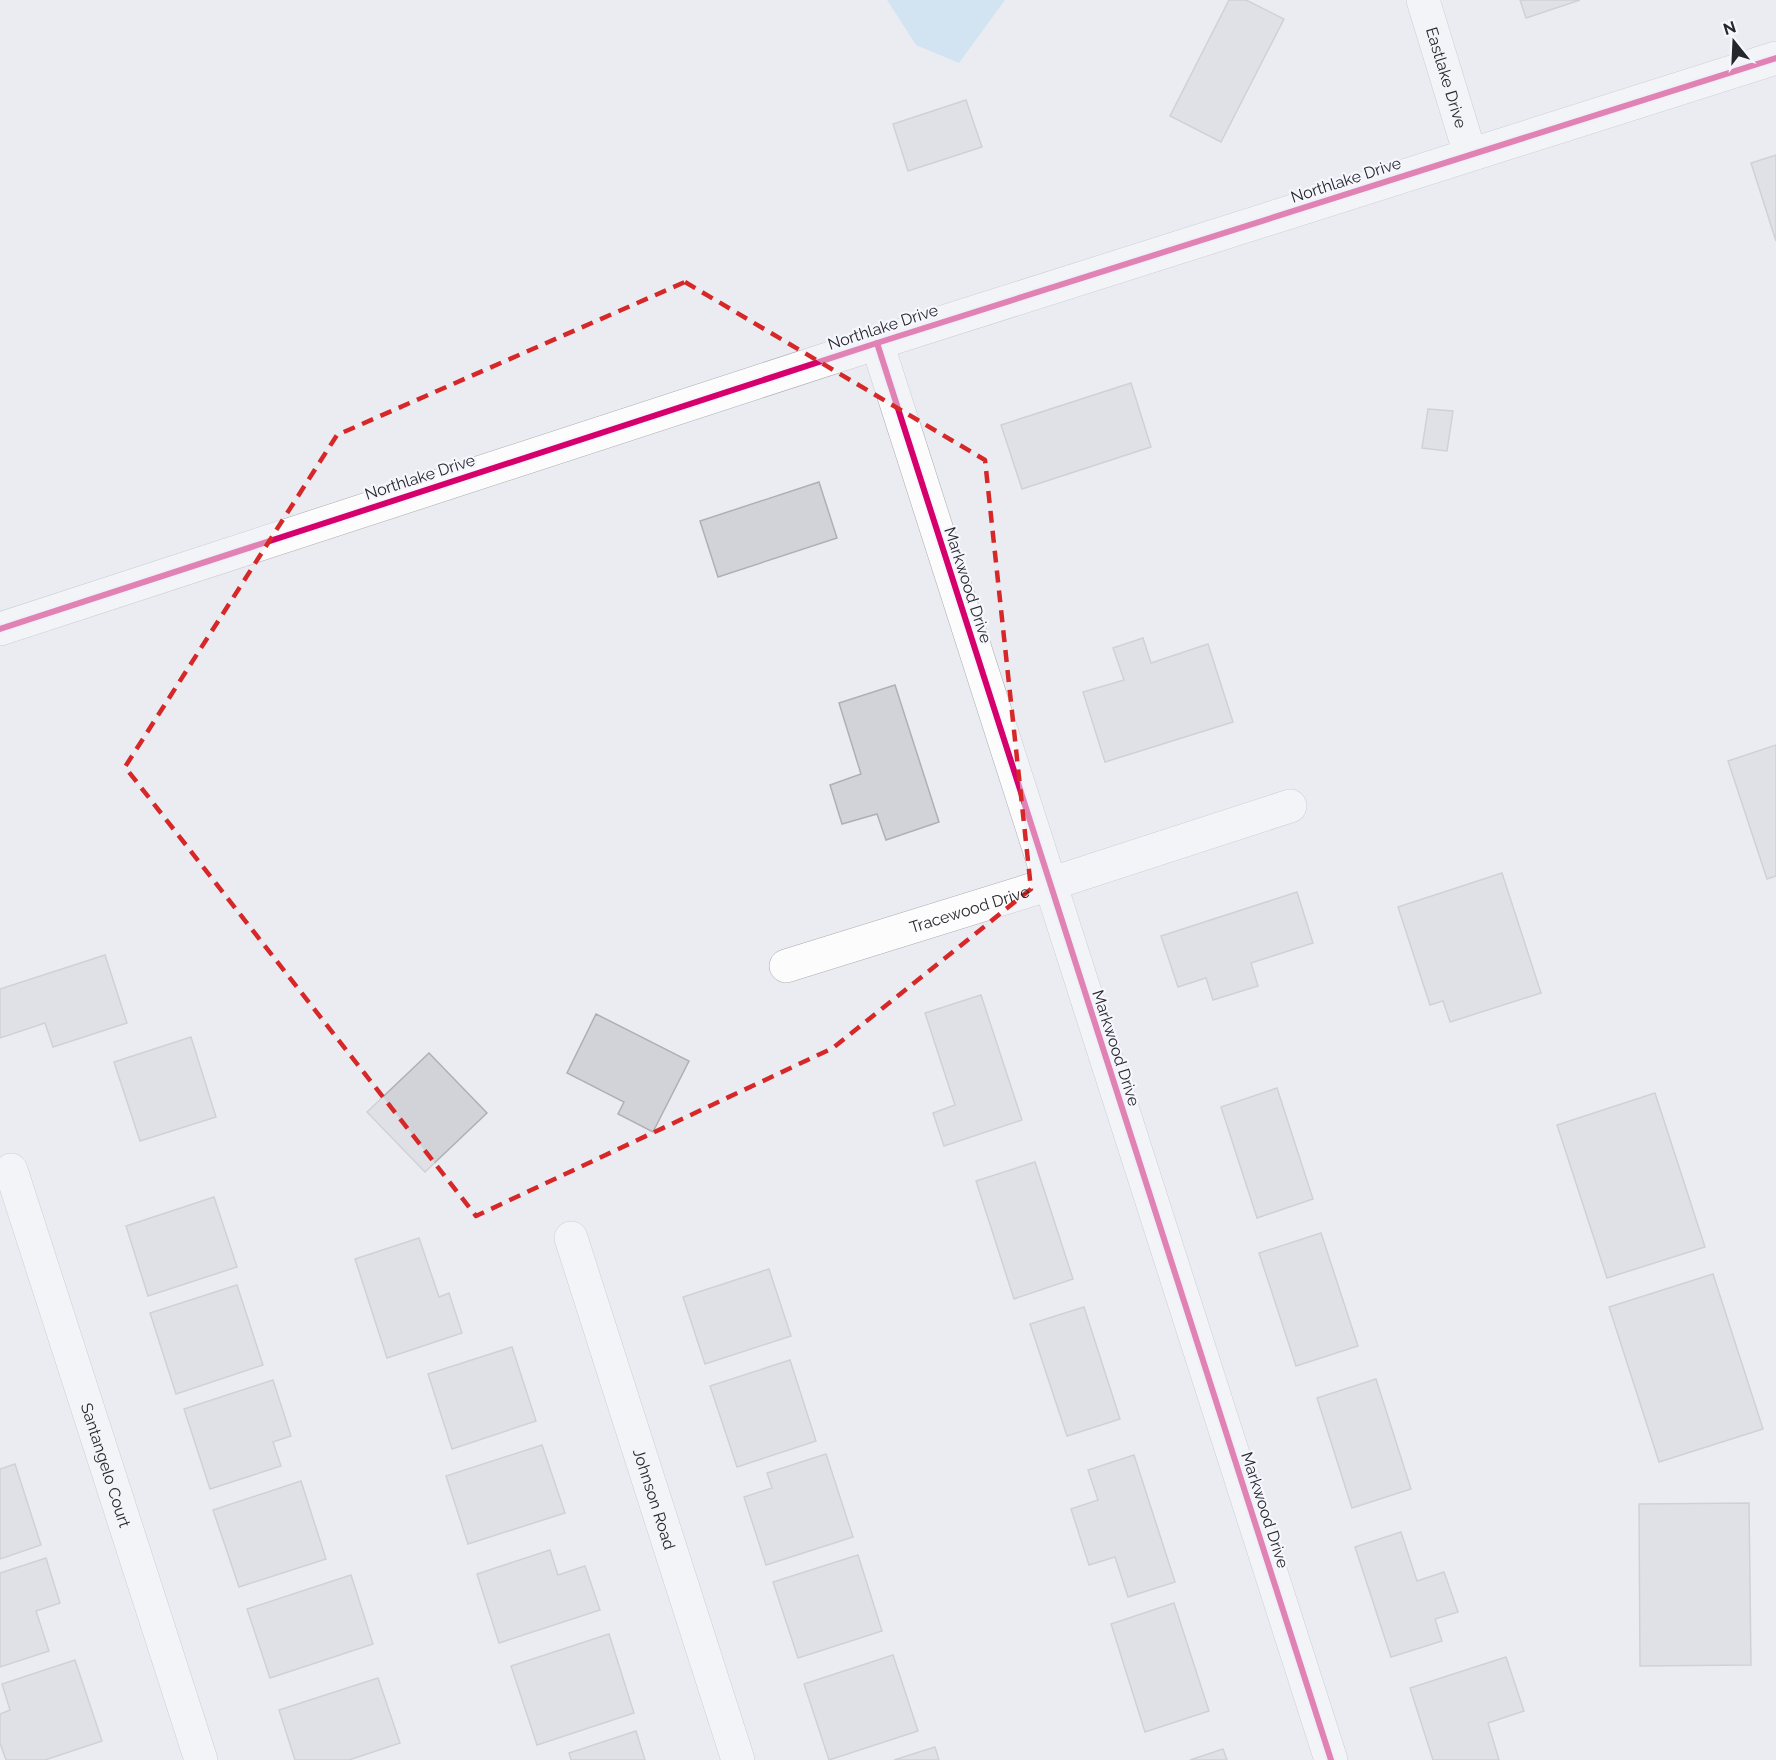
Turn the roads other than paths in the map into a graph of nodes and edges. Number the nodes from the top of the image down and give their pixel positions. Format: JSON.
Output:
{"nodes":[{"id":1,"x":1423,"y":0,"type":"edge"},
{"id":2,"x":1776,"y":58,"type":"edge"},
{"id":3,"x":1470,"y":154,"type":"junction"},
{"id":4,"x":877,"y":343,"type":"junction"},
{"id":5,"x":0,"y":629,"type":"edge"},
{"id":6,"x":1290,"y":806,"type":"dead end"},
{"id":7,"x":1050,"y":884,"type":"junction"},
{"id":8,"x":786,"y":966,"type":"dead end"},
{"id":9,"x":11,"y":1170,"type":"dead end"},
{"id":10,"x":571,"y":1238,"type":"dead end"},
{"id":11,"x":201,"y":1760,"type":"edge"},
{"id":12,"x":738,"y":1760,"type":"edge"},
{"id":13,"x":1331,"y":1760,"type":"edge"}],
"edges":[{"from":1,"to":3,"type":"street","name":"Eastlake Drive"},
{"from":2,"to":3,"type":"street","name":"Northlake Drive"},
{"from":3,"to":4,"type":"street","name":"Northlake Drive"},
{"from":4,"to":5,"type":"street","name":"Northlake Drive"},
{"from":4,"to":7,"type":"street","name":"Markwood Drive"},
{"from":6,"to":7,"type":"street","name":"Tracewood Drive"},
{"from":7,"to":8,"type":"street","name":"Tracewood Drive"},
{"from":7,"to":13,"type":"street","name":"Markwood Drive"},
{"from":9,"to":11,"type":"street","name":"Santangelo Court"},
{"from":10,"to":12,"type":"street","name":"Johnson Road"}]}
